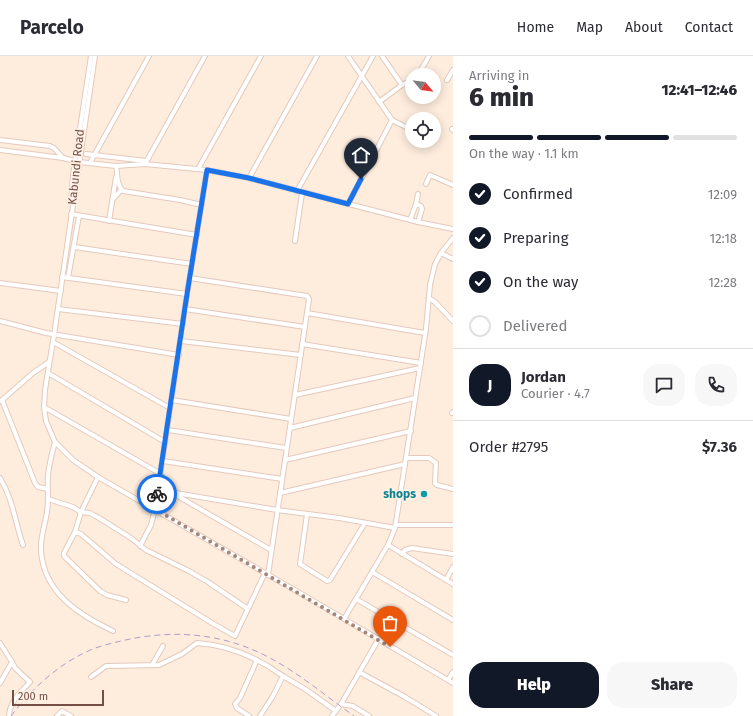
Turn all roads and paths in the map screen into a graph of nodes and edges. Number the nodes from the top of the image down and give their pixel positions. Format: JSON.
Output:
{"nodes":[{"id":1,"x":91,"y":56,"type":"edge"},
{"id":2,"x":95,"y":56,"type":"edge"},
{"id":3,"x":149,"y":56,"type":"edge"},
{"id":4,"x":205,"y":56,"type":"edge"},
{"id":5,"x":261,"y":56,"type":"edge"},
{"id":6,"x":317,"y":56,"type":"edge"},
{"id":7,"x":348,"y":56,"type":"edge"},
{"id":8,"x":373,"y":56,"type":"edge"},
{"id":9,"x":382,"y":56,"type":"edge"},
{"id":10,"x":429,"y":56,"type":"edge"},
{"id":11,"x":422,"y":68,"type":"edge"},
{"id":12,"x":453,"y":70,"type":"edge"},
{"id":13,"x":361,"y":77,"type":"junction"},
{"id":14,"x":447,"y":80,"type":"dead end"},
{"id":15,"x":405,"y":84,"type":"edge"},
{"id":16,"x":402,"y":85,"type":"junction"},
{"id":17,"x":379,"y":102,"type":"junction"},
{"id":18,"x":392,"y":120,"type":"junction"},
{"id":19,"x":405,"y":126,"type":"edge"},
{"id":20,"x":0,"y":140,"type":"edge"},
{"id":21,"x":0,"y":150,"type":"edge"},
{"id":22,"x":86,"y":154,"type":"dead end"},
{"id":23,"x":95,"y":154,"type":"junction"},
{"id":24,"x":63,"y":158,"type":"junction"},
{"id":25,"x":77,"y":162,"type":"junction"},
{"id":26,"x":146,"y":162,"type":"junction"},
{"id":27,"x":90,"y":163,"type":"junction"},
{"id":28,"x":116,"y":166,"type":"junction"},
{"id":29,"x":198,"y":169,"type":"junction"},
{"id":30,"x":207,"y":170,"type":"junction"},
{"id":31,"x":116,"y":174,"type":"junction"},
{"id":32,"x":249,"y":178,"type":"junction"},
{"id":33,"x":426,"y":184,"type":"dead end"},
{"id":34,"x":453,"y":185,"type":"edge"},
{"id":35,"x":121,"y":190,"type":"junction"},
{"id":36,"x":297,"y":191,"type":"junction"},
{"id":37,"x":302,"y":193,"type":"junction"},
{"id":38,"x":418,"y":194,"type":"dead end"},
{"id":39,"x":112,"y":199,"type":"junction"},
{"id":40,"x":348,"y":204,"type":"junction"},
{"id":41,"x":416,"y":204,"type":"junction"},
{"id":42,"x":202,"y":205,"type":"junction"},
{"id":43,"x":71,"y":214,"type":"junction"},
{"id":44,"x":79,"y":216,"type":"junction"},
{"id":45,"x":110,"y":220,"type":"junction"},
{"id":46,"x":410,"y":220,"type":"junction"},
{"id":47,"x":418,"y":222,"type":"junction"},
{"id":48,"x":453,"y":229,"type":"edge"},
{"id":49,"x":197,"y":235,"type":"junction"},
{"id":50,"x":453,"y":238,"type":"edge"},
{"id":51,"x":295,"y":241,"type":"dead end"},
{"id":52,"x":74,"y":247,"type":"junction"},
{"id":53,"x":441,"y":253,"type":"junction"},
{"id":54,"x":453,"y":259,"type":"edge"},
{"id":55,"x":192,"y":264,"type":"junction"},
{"id":56,"x":62,"y":277,"type":"junction"},
{"id":57,"x":68,"y":278,"type":"junction"},
{"id":58,"x":190,"y":278,"type":"junction"},
{"id":59,"x":0,"y":283,"type":"edge"},
{"id":60,"x":61,"y":291,"type":"junction"},
{"id":61,"x":187,"y":294,"type":"junction"},
{"id":62,"x":430,"y":298,"type":"junction"},
{"id":63,"x":58,"y":309,"type":"junction"},
{"id":64,"x":185,"y":309,"type":"junction"},
{"id":65,"x":307,"y":313,"type":"junction"},
{"id":66,"x":0,"y":321,"type":"edge"},
{"id":67,"x":453,"y":321,"type":"edge"},
{"id":68,"x":183,"y":324,"type":"junction"},
{"id":69,"x":305,"y":327,"type":"junction"},
{"id":70,"x":425,"y":333,"type":"junction"},
{"id":71,"x":54,"y":335,"type":"junction"},
{"id":72,"x":181,"y":341,"type":"junction"},
{"id":73,"x":52,"y":342,"type":"junction"},
{"id":74,"x":302,"y":344,"type":"junction"},
{"id":75,"x":179,"y":355,"type":"junction"},
{"id":76,"x":300,"y":355,"type":"junction"},
{"id":77,"x":49,"y":362,"type":"junction"},
{"id":78,"x":421,"y":363,"type":"junction"},
{"id":79,"x":420,"y":368,"type":"junction"},
{"id":80,"x":48,"y":373,"type":"junction"},
{"id":81,"x":296,"y":395,"type":"junction"},
{"id":82,"x":415,"y":398,"type":"junction"},
{"id":83,"x":172,"y":400,"type":"junction"},
{"id":84,"x":1,"y":401,"type":"edge"},
{"id":85,"x":44,"y":407,"type":"junction"},
{"id":86,"x":170,"y":408,"type":"junction"},
{"id":87,"x":291,"y":419,"type":"junction"},
{"id":88,"x":290,"y":428,"type":"junction"},
{"id":89,"x":168,"y":430,"type":"junction"},
{"id":90,"x":411,"y":431,"type":"junction"},
{"id":91,"x":55,"y":442,"type":"junction"},
{"id":92,"x":165,"y":442,"type":"junction"},
{"id":93,"x":286,"y":448,"type":"junction"},
{"id":94,"x":406,"y":458,"type":"junction"},
{"id":95,"x":285,"y":460,"type":"junction"},
{"id":96,"x":163,"y":461,"type":"junction"},
{"id":97,"x":405,"y":464,"type":"junction"},
{"id":98,"x":161,"y":474,"type":"junction"},
{"id":99,"x":98,"y":477,"type":"junction"},
{"id":100,"x":0,"y":478,"type":"edge"},
{"id":101,"x":282,"y":479,"type":"junction"},
{"id":102,"x":48,"y":489,"type":"junction"},
{"id":103,"x":453,"y":489,"type":"edge"},
{"id":104,"x":158,"y":490,"type":"junction"},
{"id":105,"x":280,"y":493,"type":"junction"},
{"id":106,"x":173,"y":494,"type":"junction"},
{"id":107,"x":48,"y":499,"type":"junction"},
{"id":108,"x":155,"y":509,"type":"junction"},
{"id":109,"x":277,"y":510,"type":"junction"},
{"id":110,"x":82,"y":512,"type":"junction"},
{"id":111,"x":307,"y":514,"type":"junction"},
{"id":112,"x":364,"y":523,"type":"junction"},
{"id":113,"x":453,"y":525,"type":"edge"},
{"id":114,"x":395,"y":526,"type":"junction"},
{"id":115,"x":75,"y":532,"type":"junction"},
{"id":116,"x":23,"y":545,"type":"dead end"},
{"id":117,"x":388,"y":545,"type":"junction"},
{"id":118,"x":140,"y":546,"type":"junction"},
{"id":119,"x":271,"y":550,"type":"junction"},
{"id":120,"x":402,"y":554,"type":"junction"},
{"id":121,"x":453,"y":554,"type":"edge"},
{"id":122,"x":453,"y":567,"type":"edge"},
{"id":123,"x":372,"y":572,"type":"junction"},
{"id":124,"x":266,"y":574,"type":"junction"},
{"id":125,"x":446,"y":580,"type":"junction"},
{"id":126,"x":453,"y":584,"type":"edge"},
{"id":127,"x":356,"y":599,"type":"junction"},
{"id":128,"x":126,"y":600,"type":"dead end"},
{"id":129,"x":248,"y":609,"type":"junction"},
{"id":130,"x":344,"y":619,"type":"junction"},
{"id":131,"x":453,"y":620,"type":"edge"},
{"id":132,"x":113,"y":631,"type":"dead end"},
{"id":133,"x":378,"y":640,"type":"junction"},
{"id":134,"x":0,"y":643,"type":"edge"},
{"id":135,"x":163,"y":646,"type":"dead end"},
{"id":136,"x":453,"y":655,"type":"edge"},
{"id":137,"x":257,"y":660,"type":"junction"},
{"id":138,"x":12,"y":662,"type":"junction"},
{"id":139,"x":152,"y":665,"type":"junction"},
{"id":140,"x":359,"y":672,"type":"junction"},
{"id":141,"x":453,"y":672,"type":"edge"},
{"id":142,"x":283,"y":676,"type":"junction"},
{"id":143,"x":91,"y":677,"type":"dead end"},
{"id":144,"x":448,"y":680,"type":"junction"},
{"id":145,"x":0,"y":683,"type":"edge"},
{"id":146,"x":453,"y":683,"type":"edge"},
{"id":147,"x":341,"y":704,"type":"junction"},
{"id":148,"x":336,"y":711,"type":"junction"},
{"id":149,"x":9,"y":716,"type":"edge"},
{"id":150,"x":57,"y":716,"type":"edge"},
{"id":151,"x":71,"y":716,"type":"edge"},
{"id":152,"x":249,"y":716,"type":"edge"},
{"id":153,"x":260,"y":716,"type":"edge"},
{"id":154,"x":332,"y":716,"type":"edge"},
{"id":155,"x":369,"y":716,"type":"edge"},
{"id":156,"x":436,"y":716,"type":"edge"}],
"edges":[{"from":1,"to":25,"type":"street","name":"Kabundi Road"},
{"from":2,"to":25,"type":"street","name":"Kabundi Road"},
{"from":3,"to":23,"type":"street"},
{"from":4,"to":26,"type":"street"},
{"from":5,"to":29,"type":"street"},
{"from":6,"to":32,"type":"street"},
{"from":7,"to":13,"type":"street"},
{"from":8,"to":13,"type":"street"},
{"from":9,"to":16,"type":"street"},
{"from":10,"to":11,"type":"street"},
{"from":12,"to":14,"type":"street"},
{"from":13,"to":17,"type":"street"},
{"from":13,"to":36,"type":"street"},
{"from":15,"to":16,"type":"street"},
{"from":16,"to":17,"type":"street"},
{"from":17,"to":18,"type":"street"},
{"from":18,"to":19,"type":"street"},
{"from":18,"to":40,"type":"street"},
{"from":20,"to":24,"type":"street"},
{"from":21,"to":24,"type":"street"},
{"from":22,"to":23,"type":"street"},
{"from":23,"to":26,"type":"street"},
{"from":23,"to":27,"type":"street"},
{"from":24,"to":25,"type":"street"},
{"from":25,"to":27,"type":"street"},
{"from":25,"to":43,"type":"street","name":"Kabundi Road"},
{"from":26,"to":28,"type":"street"},
{"from":26,"to":29,"type":"street"},
{"from":27,"to":28,"type":"street"},
{"from":28,"to":31,"type":"street"},
{"from":29,"to":30,"type":"street"},
{"from":30,"to":32,"type":"street"},
{"from":30,"to":42,"type":"street"},
{"from":31,"to":35,"type":"street"},
{"from":31,"to":39,"type":"street"},
{"from":32,"to":36,"type":"street"},
{"from":33,"to":34,"type":"street"},
{"from":35,"to":39,"type":"street"},
{"from":35,"to":42,"type":"street"},
{"from":36,"to":37,"type":"street"},
{"from":37,"to":40,"type":"street"},
{"from":37,"to":51,"type":"street"},
{"from":38,"to":41,"type":"street"},
{"from":39,"to":45,"type":"street"},
{"from":40,"to":46,"type":"street"},
{"from":41,"to":46,"type":"street"},
{"from":41,"to":47,"type":"street"},
{"from":42,"to":49,"type":"street"},
{"from":43,"to":44,"type":"street"},
{"from":43,"to":56,"type":"street","name":"Kabundi Road"},
{"from":44,"to":45,"type":"street"},
{"from":44,"to":52,"type":"street"},
{"from":45,"to":49,"type":"street"},
{"from":46,"to":47,"type":"street"},
{"from":47,"to":48,"type":"street"},
{"from":49,"to":55,"type":"street"},
{"from":50,"to":53,"type":"street"},
{"from":52,"to":55,"type":"street"},
{"from":52,"to":57,"type":"street"},
{"from":53,"to":54,"type":"street"},
{"from":53,"to":62,"type":"street"},
{"from":55,"to":58,"type":"street"},
{"from":56,"to":57,"type":"street"},
{"from":56,"to":60,"type":"street","name":"Kabundi Road"},
{"from":57,"to":61,"type":"street"},
{"from":58,"to":61,"type":"street"},
{"from":58,"to":65,"type":"street"},
{"from":59,"to":60,"type":"street"},
{"from":60,"to":63,"type":"street","name":"Kabundi Road"},
{"from":61,"to":64,"type":"street"},
{"from":62,"to":67,"type":"street"},
{"from":62,"to":70,"type":"street"},
{"from":63,"to":68,"type":"street"},
{"from":63,"to":71,"type":"street","name":"Kabundi Road"},
{"from":64,"to":68,"type":"street"},
{"from":64,"to":69,"type":"street"},
{"from":65,"to":69,"type":"street"},
{"from":65,"to":70,"type":"street"},
{"from":66,"to":71,"type":"street"},
{"from":68,"to":72,"type":"street"},
{"from":69,"to":74,"type":"street"},
{"from":70,"to":78,"type":"street"},
{"from":71,"to":73,"type":"street","name":"Kabundi Road"},
{"from":71,"to":75,"type":"street"},
{"from":72,"to":75,"type":"street"},
{"from":72,"to":76,"type":"street"},
{"from":73,"to":77,"type":"street","name":"Kabundi Road"},
{"from":73,"to":86,"type":"street"},
{"from":74,"to":76,"type":"street"},
{"from":74,"to":78,"type":"street"},
{"from":75,"to":83,"type":"street"},
{"from":76,"to":81,"type":"street"},
{"from":77,"to":80,"type":"street","name":"Kabundi Road"},
{"from":77,"to":84,"type":"street"},
{"from":78,"to":79,"type":"street"},
{"from":79,"to":81,"type":"street"},
{"from":79,"to":82,"type":"street"},
{"from":80,"to":85,"type":"street","name":"Kabundi Road"},
{"from":80,"to":92,"type":"street"},
{"from":81,"to":87,"type":"street"},
{"from":82,"to":88,"type":"street"},
{"from":82,"to":90,"type":"street"},
{"from":83,"to":86,"type":"street"},
{"from":83,"to":87,"type":"street"},
{"from":84,"to":102,"type":"street"},
{"from":85,"to":91,"type":"street","name":"Kabundi Road"},
{"from":85,"to":98,"type":"street"},
{"from":86,"to":89,"type":"street"},
{"from":87,"to":88,"type":"street"},
{"from":88,"to":93,"type":"street"},
{"from":89,"to":92,"type":"street"},
{"from":89,"to":93,"type":"street"},
{"from":90,"to":94,"type":"street"},
{"from":90,"to":95,"type":"street"},
{"from":91,"to":99,"type":"street"},
{"from":91,"to":102,"type":"street"},
{"from":92,"to":96,"type":"street"},
{"from":93,"to":95,"type":"street"},
{"from":94,"to":97,"type":"street"},
{"from":94,"to":103,"type":"street"},
{"from":95,"to":101,"type":"street"},
{"from":96,"to":98,"type":"street"},
{"from":96,"to":101,"type":"street"},
{"from":97,"to":105,"type":"street"},
{"from":97,"to":114,"type":"street"},
{"from":98,"to":104,"type":"street"},
{"from":99,"to":108,"type":"street"},
{"from":99,"to":110,"type":"street"},
{"from":100,"to":116,"type":"street"},
{"from":101,"to":105,"type":"street"},
{"from":102,"to":107,"type":"street"},
{"from":104,"to":106,"type":"street"},
{"from":104,"to":108,"type":"street"},
{"from":105,"to":109,"type":"street"},
{"from":106,"to":109,"type":"street"},
{"from":106,"to":119,"type":"street"},
{"from":107,"to":110,"type":"street"},
{"from":107,"to":132,"type":"street"},
{"from":108,"to":118,"type":"street"},
{"from":108,"to":124,"type":"street"},
{"from":109,"to":111,"type":"street"},
{"from":109,"to":119,"type":"street"},
{"from":110,"to":115,"type":"street"},
{"from":110,"to":118,"type":"street"},
{"from":111,"to":112,"type":"street"},
{"from":111,"to":112,"type":"street"},
{"from":112,"to":114,"type":"street"},
{"from":113,"to":114,"type":"street"},
{"from":114,"to":117,"type":"street"},
{"from":115,"to":128,"type":"street"},
{"from":115,"to":129,"type":"street"},
{"from":117,"to":120,"type":"street"},
{"from":117,"to":123,"type":"street"},
{"from":118,"to":129,"type":"street"},
{"from":119,"to":124,"type":"street"},
{"from":120,"to":121,"type":"street"},
{"from":120,"to":125,"type":"street"},
{"from":122,"to":125,"type":"street"},
{"from":123,"to":127,"type":"street"},
{"from":123,"to":131,"type":"street"},
{"from":124,"to":129,"type":"street"},
{"from":124,"to":130,"type":"street"},
{"from":125,"to":126,"type":"street"},
{"from":127,"to":130,"type":"street"},
{"from":127,"to":136,"type":"street"},
{"from":130,"to":133,"type":"street"},
{"from":133,"to":140,"type":"street"},
{"from":133,"to":144,"type":"street"},
{"from":134,"to":138,"type":"street"},
{"from":135,"to":139,"type":"street"},
{"from":137,"to":139,"type":"street"},
{"from":137,"to":142,"type":"street"},
{"from":137,"to":152,"type":"street"},
{"from":138,"to":145,"type":"street"},
{"from":138,"to":149,"type":"street"},
{"from":139,"to":143,"type":"street"},
{"from":140,"to":147,"type":"street"},
{"from":140,"to":156,"type":"street"},
{"from":141,"to":144,"type":"street"},
{"from":142,"to":148,"type":"street"},
{"from":142,"to":153,"type":"street"},
{"from":144,"to":146,"type":"street"},
{"from":147,"to":148,"type":"street"},
{"from":147,"to":155,"type":"street"},
{"from":148,"to":154,"type":"street"},
{"from":150,"to":151,"type":"street"}]}
